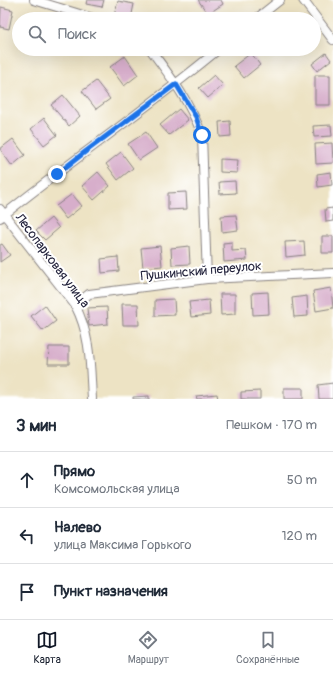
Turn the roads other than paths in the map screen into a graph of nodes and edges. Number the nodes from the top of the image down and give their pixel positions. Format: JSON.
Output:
{"nodes":[{"id":1,"x":34,"y":0,"type":"edge"},
{"id":2,"x":280,"y":0,"type":"edge"},
{"id":3,"x":303,"y":0,"type":"edge"},
{"id":4,"x":73,"y":12,"type":"edge"},
{"id":5,"x":265,"y":12,"type":"edge"},
{"id":6,"x":312,"y":12,"type":"edge"},
{"id":7,"x":321,"y":24,"type":"edge"},
{"id":8,"x":333,"y":40,"type":"edge"},
{"id":9,"x":155,"y":56,"type":"edge"},
{"id":10,"x":210,"y":56,"type":"edge"},
{"id":11,"x":176,"y":84,"type":"junction"},
{"id":12,"x":1,"y":214,"type":"edge"},
{"id":13,"x":333,"y":273,"type":"edge"},
{"id":14,"x":207,"y":279,"type":"junction"},
{"id":15,"x":75,"y":305,"type":"junction"},
{"id":16,"x":92,"y":399,"type":"edge"}],
"edges":[{"from":1,"to":4,"type":"street"},
{"from":2,"to":5,"type":"street"},
{"from":3,"to":6,"type":"street"},
{"from":7,"to":8,"type":"street"},
{"from":9,"to":11,"type":"street"},
{"from":10,"to":11,"type":"street"},
{"from":11,"to":12,"type":"street"},
{"from":11,"to":14,"type":"street"},
{"from":12,"to":15,"type":"street","name":"Лесопарковая улица"},
{"from":13,"to":14,"type":"street","name":"Пушкинский переулок"},
{"from":14,"to":15,"type":"street","name":"Пушкинский переулок"},
{"from":15,"to":16,"type":"street","name":"Лесопарковая улица"}]}
